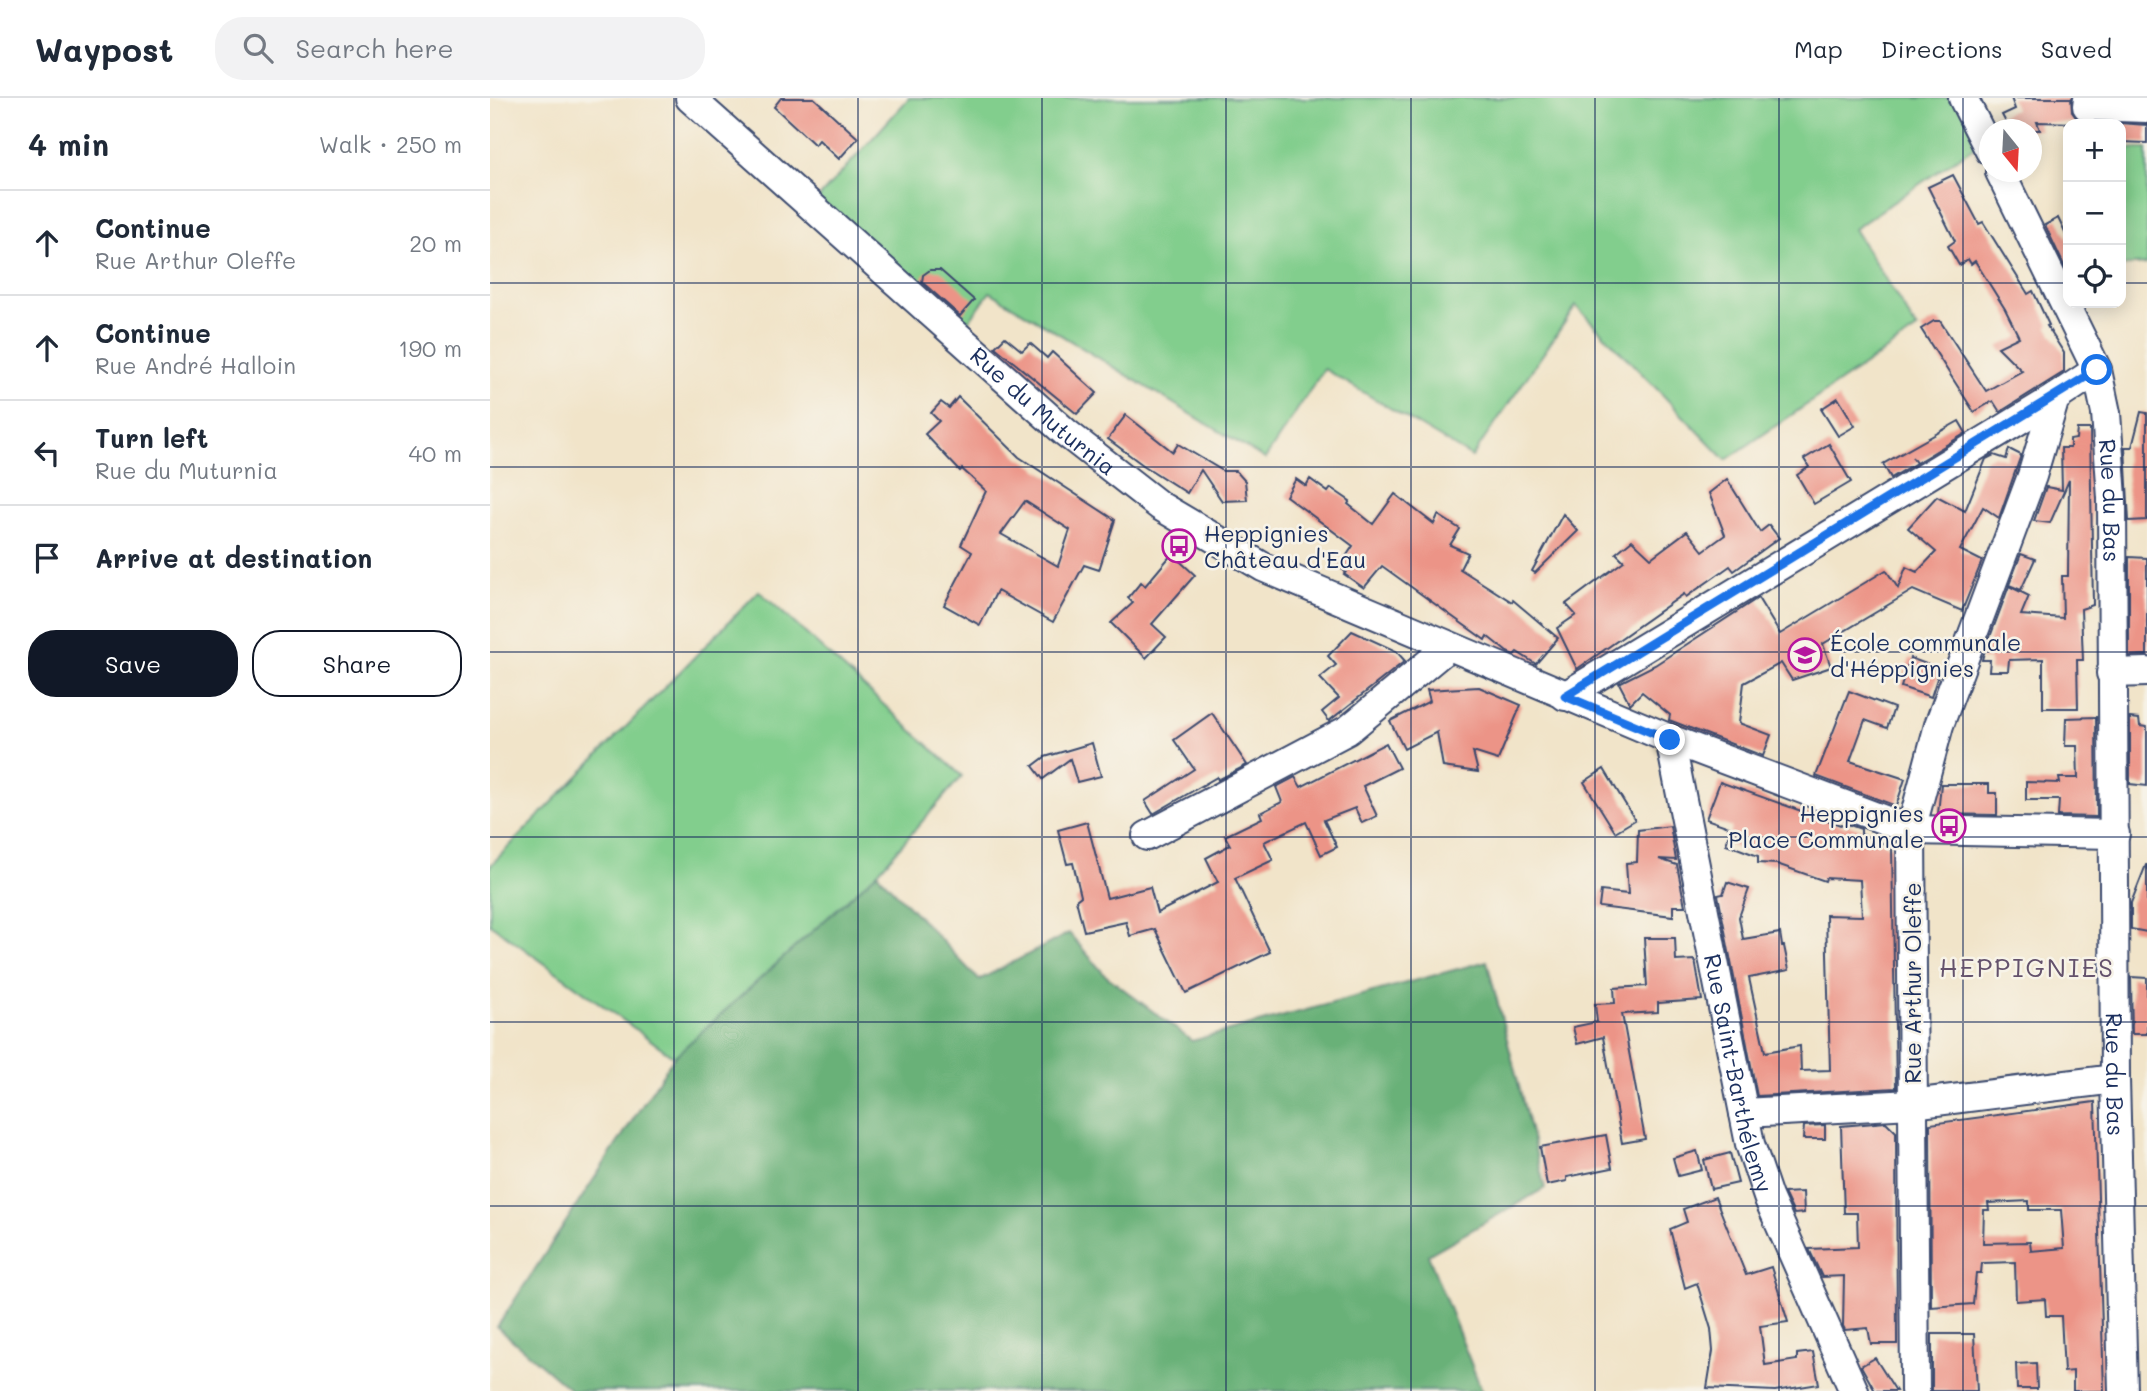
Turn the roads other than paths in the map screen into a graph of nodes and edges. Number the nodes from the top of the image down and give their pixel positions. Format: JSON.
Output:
{"nodes":[{"id":1,"x":690,"y":98,"type":"edge"},
{"id":2,"x":1963,"y":98,"type":"edge"},
{"id":3,"x":2088,"y":98,"type":"edge"},
{"id":4,"x":2147,"y":108,"type":"edge"},
{"id":5,"x":1979,"y":129,"type":"edge"},
{"id":6,"x":2005,"y":182,"type":"edge"},
{"id":7,"x":2097,"y":370,"type":"junction"},
{"id":8,"x":2055,"y":398,"type":"junction"},
{"id":9,"x":1448,"y":647,"type":"junction"},
{"id":10,"x":2147,"y":672,"type":"edge"},
{"id":11,"x":2111,"y":673,"type":"junction"},
{"id":12,"x":1565,"y":696,"type":"junction"},
{"id":13,"x":1670,"y":740,"type":"junction"},
{"id":14,"x":1911,"y":830,"type":"junction"},
{"id":15,"x":2115,"y":834,"type":"junction"},
{"id":16,"x":1147,"y":835,"type":"dead end"},
{"id":17,"x":2115,"y":1079,"type":"junction"},
{"id":18,"x":1912,"y":1104,"type":"junction"},
{"id":19,"x":1744,"y":1113,"type":"junction"},
{"id":20,"x":1854,"y":1391,"type":"edge"},
{"id":21,"x":1916,"y":1391,"type":"edge"},
{"id":22,"x":2123,"y":1391,"type":"edge"}],
"edges":[{"from":1,"to":9,"type":"street","name":"Rue du Muturnia"},
{"from":2,"to":5,"type":"street"},
{"from":3,"to":4,"type":"street"},
{"from":6,"to":7,"type":"street","name":"Rue du Bas"},
{"from":7,"to":8,"type":"street"},
{"from":7,"to":11,"type":"street","name":"Rue du Bas"},
{"from":8,"to":12,"type":"street"},
{"from":8,"to":14,"type":"street","name":"Rue Arthur Oleffe"},
{"from":9,"to":12,"type":"street","name":"Rue du Muturnia"},
{"from":9,"to":16,"type":"street"},
{"from":10,"to":11,"type":"street"},
{"from":11,"to":15,"type":"street","name":"Rue du Bas"},
{"from":12,"to":13,"type":"street","name":"Rue du Muturnia"},
{"from":13,"to":14,"type":"street","name":"Rue du Muturnia"},
{"from":13,"to":19,"type":"street","name":"Rue Saint-Barthélemy"},
{"from":14,"to":15,"type":"street","name":"Rue du Muturnia"},
{"from":14,"to":18,"type":"street","name":"Rue Arthur Oleffe"},
{"from":15,"to":17,"type":"street","name":"Rue du Bas"},
{"from":17,"to":18,"type":"street"},
{"from":17,"to":22,"type":"street","name":"Rue du Bas"},
{"from":18,"to":19,"type":"street"},
{"from":18,"to":21,"type":"street","name":"Rue Arthur Oleffe"},
{"from":19,"to":20,"type":"street","name":"Rue Saint-Barthélemy"}]}
